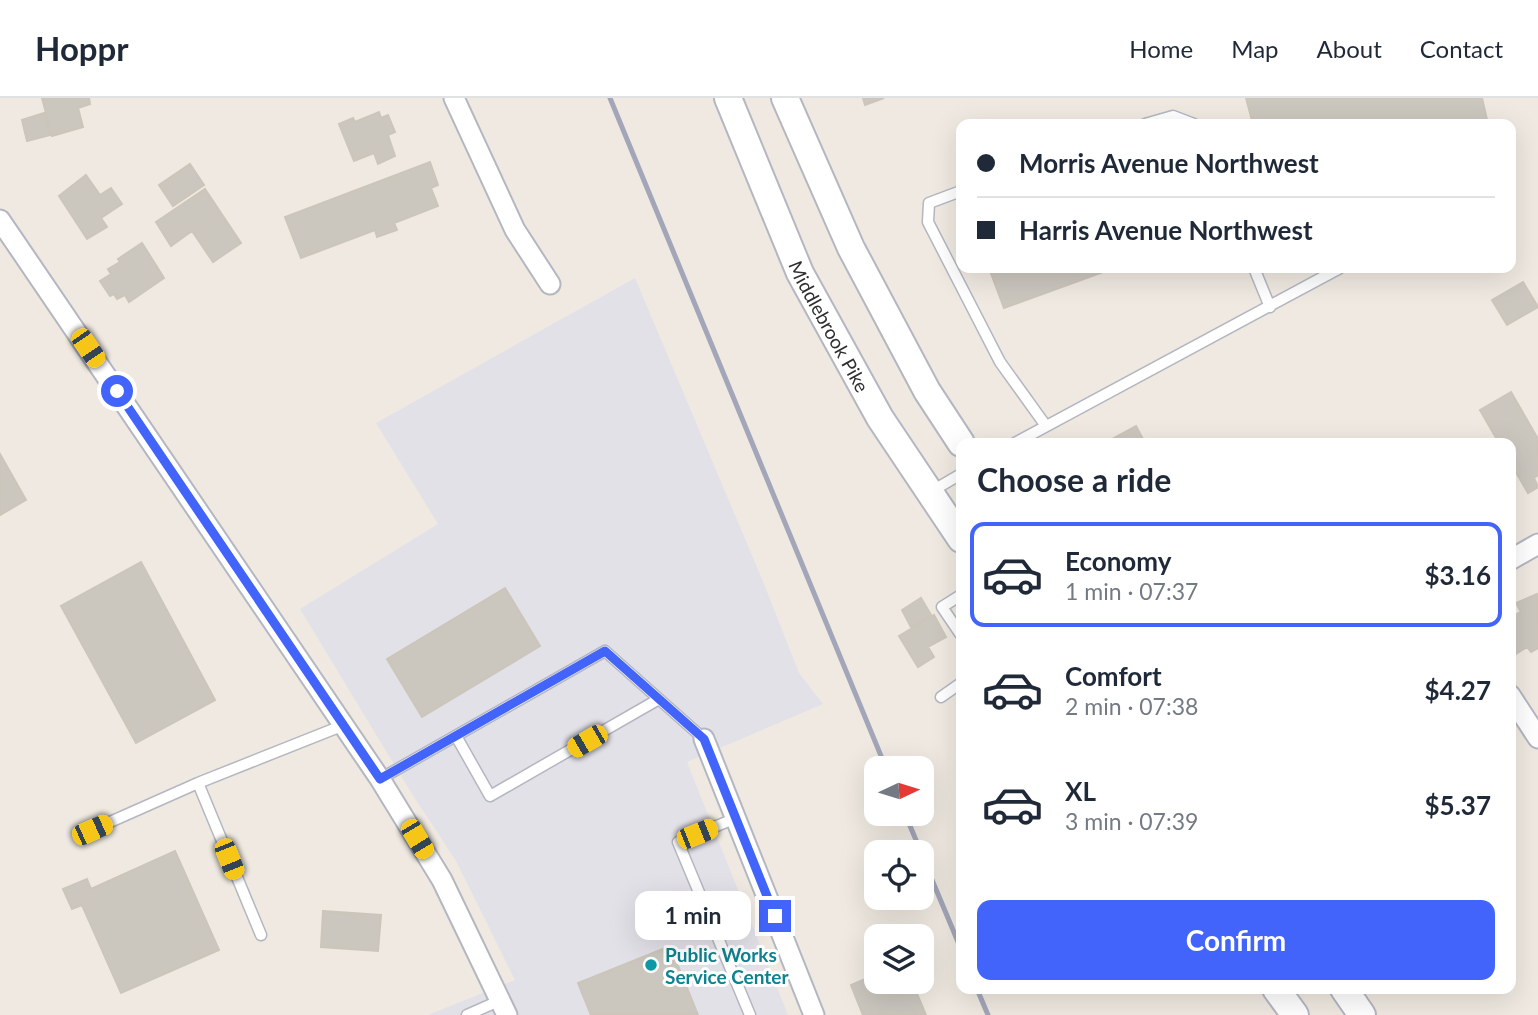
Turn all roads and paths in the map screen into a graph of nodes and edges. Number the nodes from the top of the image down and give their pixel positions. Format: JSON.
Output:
{"nodes":[{"id":1,"x":454,"y":98,"type":"edge"},
{"id":2,"x":728,"y":98,"type":"edge"},
{"id":3,"x":785,"y":98,"type":"edge"},
{"id":4,"x":1162,"y":119,"type":"edge"},
{"id":5,"x":1181,"y":119,"type":"edge"},
{"id":6,"x":956,"y":193,"type":"edge"},
{"id":7,"x":0,"y":220,"type":"edge"},
{"id":8,"x":1256,"y":273,"type":"edge"},
{"id":9,"x":1331,"y":273,"type":"edge"},
{"id":10,"x":550,"y":284,"type":"dead end"},
{"id":11,"x":1270,"y":307,"type":"junction"},
{"id":12,"x":1046,"y":426,"type":"junction"},
{"id":13,"x":958,"y":438,"type":"edge"},
{"id":14,"x":1024,"y":438,"type":"edge"},
{"id":15,"x":956,"y":477,"type":"edge"},
{"id":16,"x":929,"y":494,"type":"junction"},
{"id":17,"x":956,"y":532,"type":"edge"},
{"id":18,"x":1538,"y":544,"type":"edge"},
{"id":19,"x":1516,"y":557,"type":"edge"},
{"id":20,"x":956,"y":598,"type":"edge"},
{"id":21,"x":956,"y":628,"type":"edge"},
{"id":22,"x":956,"y":686,"type":"edge"},
{"id":23,"x":941,"y":697,"type":"dead end"},
{"id":24,"x":659,"y":699,"type":"junction"},
{"id":25,"x":1516,"y":704,"type":"edge"},
{"id":26,"x":344,"y":724,"type":"junction"},
{"id":27,"x":456,"y":736,"type":"junction"},
{"id":28,"x":1538,"y":738,"type":"edge"},
{"id":29,"x":704,"y":739,"type":"joint"},
{"id":30,"x":380,"y":779,"type":"junction"},
{"id":31,"x":198,"y":783,"type":"junction"},
{"id":32,"x":736,"y":818,"type":"junction"},
{"id":33,"x":92,"y":830,"type":"dead end"},
{"id":34,"x":261,"y":935,"type":"dead end"},
{"id":35,"x":1280,"y":994,"type":"edge"},
{"id":36,"x":1347,"y":994,"type":"edge"},
{"id":37,"x":504,"y":1008,"type":"edge"},
{"id":38,"x":467,"y":1015,"type":"edge"},
{"id":39,"x":750,"y":1015,"type":"edge"},
{"id":40,"x":814,"y":1015,"type":"edge"},
{"id":41,"x":1295,"y":1015,"type":"edge"},
{"id":42,"x":1362,"y":1015,"type":"edge"}],
"edges":[{"from":1,"to":10,"type":"street"},
{"from":2,"to":16,"type":"main road","name":"Middlebrook Pike"},
{"from":3,"to":13,"type":"main road"},
{"from":4,"to":5,"type":"lane"},
{"from":6,"to":12,"type":"lane"},
{"from":7,"to":26,"type":"street"},
{"from":8,"to":11,"type":"lane"},
{"from":9,"to":11,"type":"lane"},
{"from":11,"to":12,"type":"lane"},
{"from":12,"to":14,"type":"lane"},
{"from":15,"to":16,"type":"lane"},
{"from":16,"to":17,"type":"main road","name":"Middlebrook Pike"},
{"from":18,"to":19,"type":"street"},
{"from":20,"to":21,"type":"lane"},
{"from":22,"to":23,"type":"lane"},
{"from":24,"to":27,"type":"lane"},
{"from":24,"to":27,"type":"lane"},
{"from":24,"to":29,"type":"lane"},
{"from":25,"to":28,"type":"street"},
{"from":26,"to":30,"type":"street"},
{"from":26,"to":31,"type":"lane"},
{"from":27,"to":30,"type":"lane"},
{"from":29,"to":32,"type":"street"},
{"from":30,"to":37,"type":"street"},
{"from":31,"to":33,"type":"lane"},
{"from":31,"to":34,"type":"lane"},
{"from":32,"to":39,"type":"lane"},
{"from":32,"to":40,"type":"street"},
{"from":35,"to":41,"type":"main road"},
{"from":36,"to":42,"type":"main road"},
{"from":37,"to":38,"type":"lane"}]}
